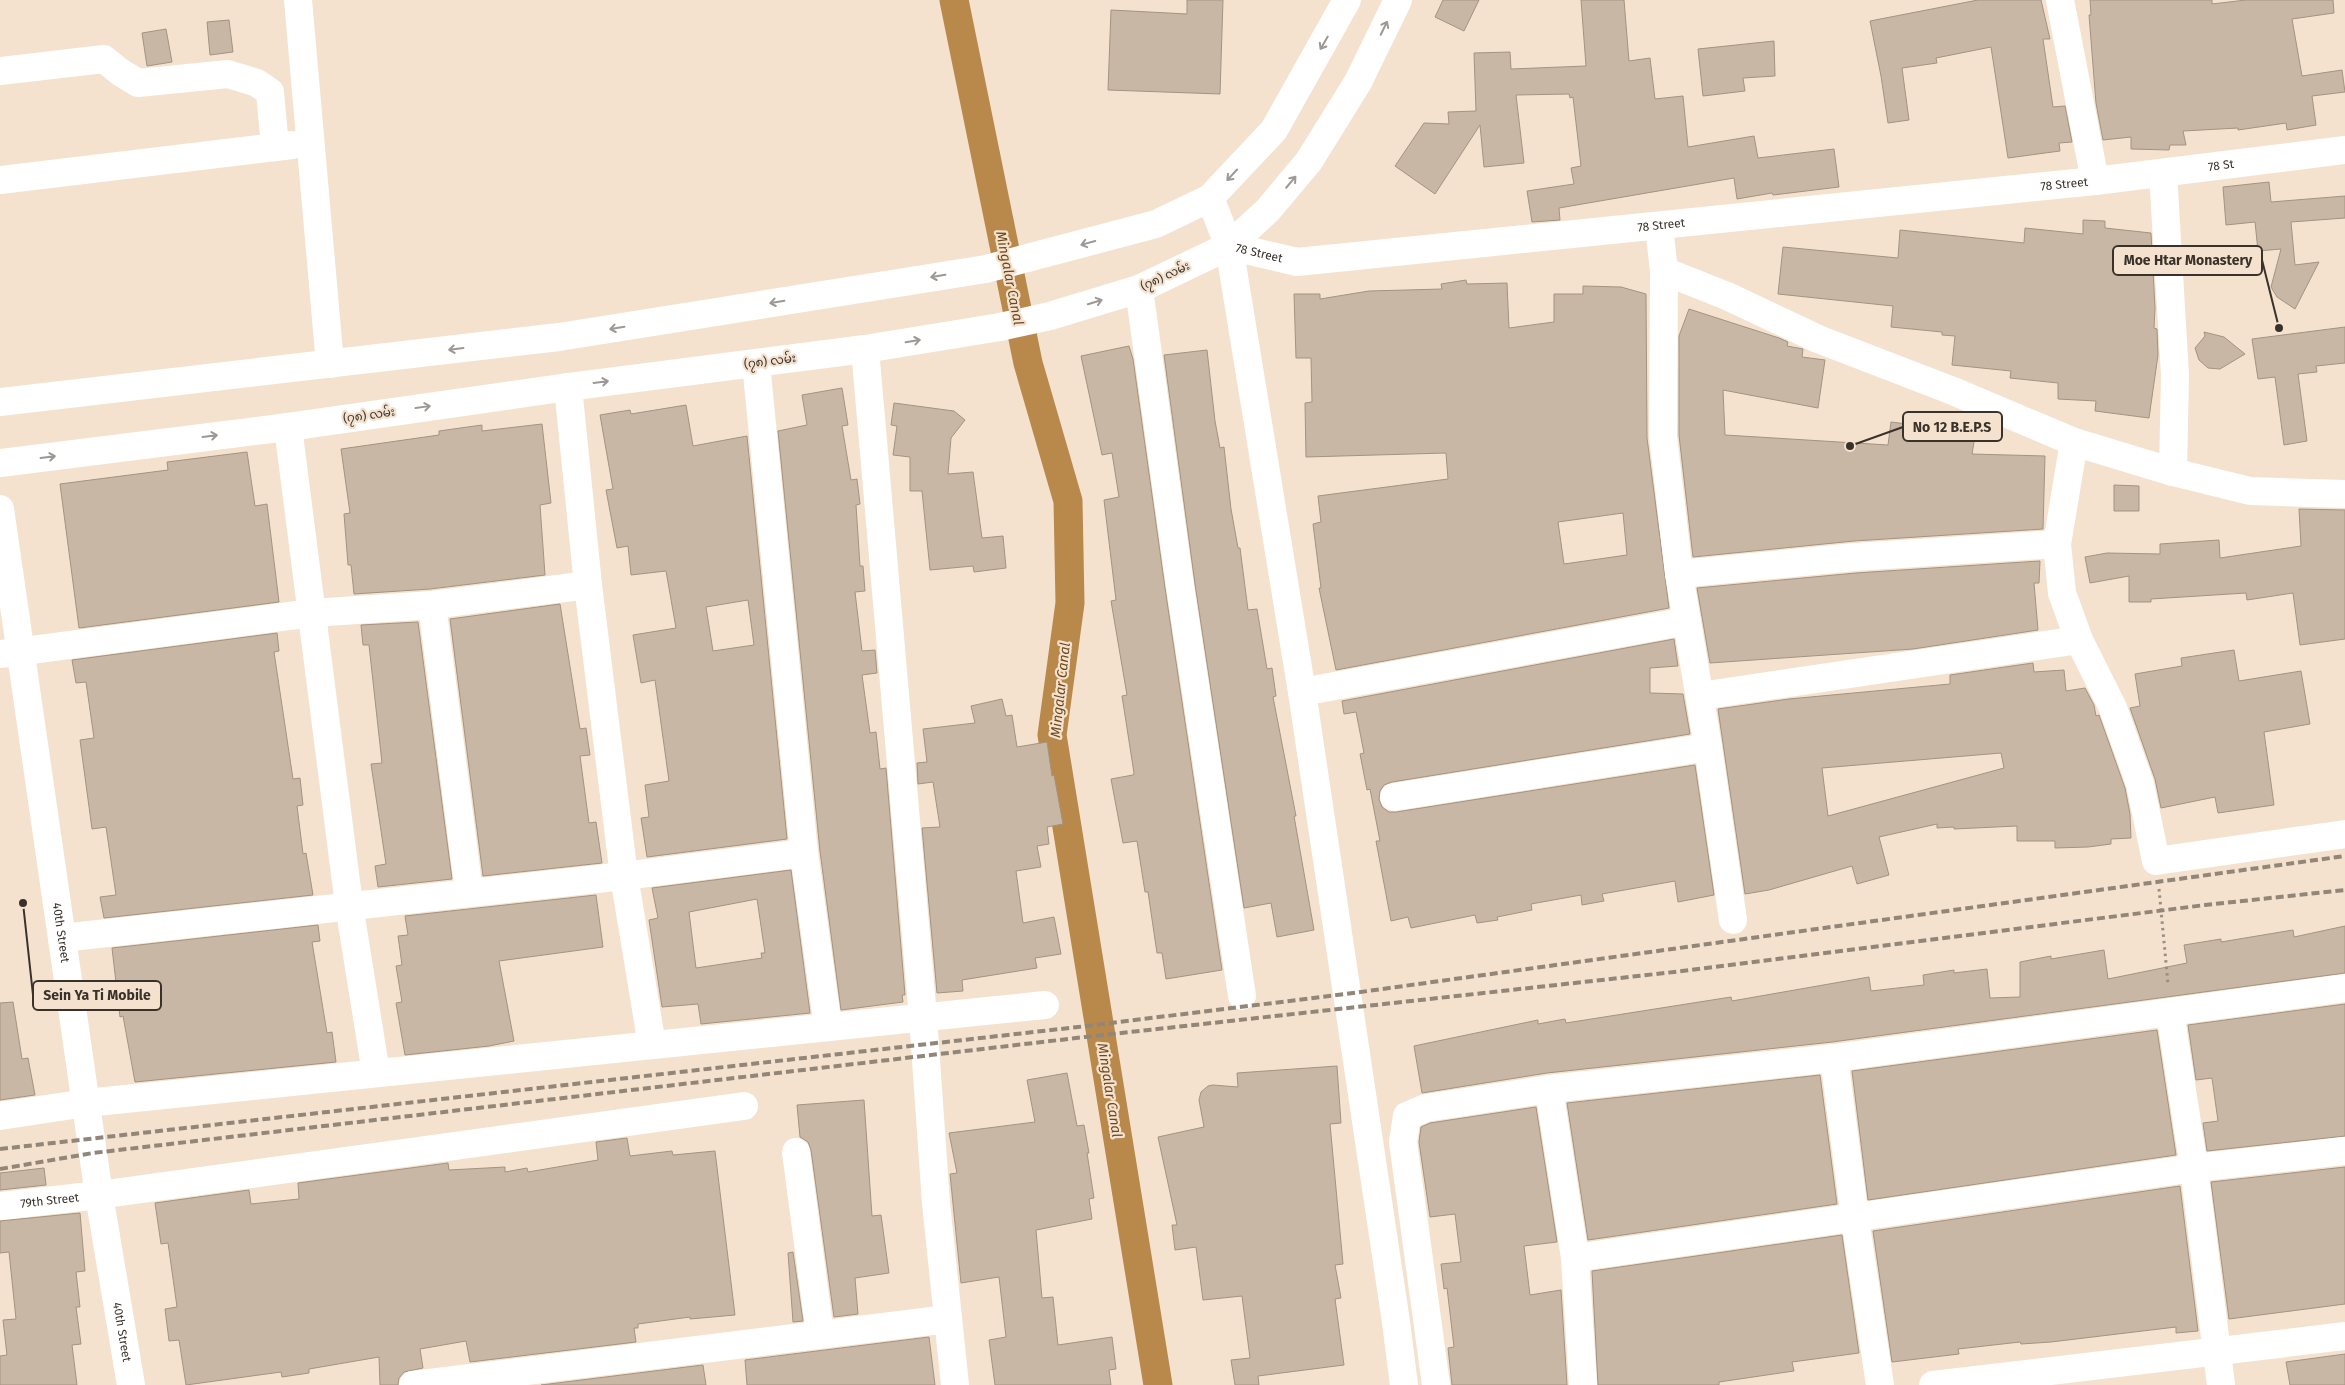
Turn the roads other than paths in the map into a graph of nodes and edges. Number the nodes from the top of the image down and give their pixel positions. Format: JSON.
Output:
{"nodes":[{"id":1,"x":298,"y":0,"type":"edge"},
{"id":2,"x":1347,"y":0,"type":"edge"},
{"id":3,"x":1398,"y":0,"type":"edge"},
{"id":4,"x":2060,"y":0,"type":"edge"},
{"id":5,"x":0,"y":71,"type":"edge"},
{"id":6,"x":311,"y":143,"type":"junction"},
{"id":7,"x":275,"y":147,"type":"junction"},
{"id":8,"x":2345,"y":150,"type":"edge"},
{"id":9,"x":2163,"y":173,"type":"junction"},
{"id":10,"x":0,"y":180,"type":"edge"},
{"id":11,"x":2095,"y":181,"type":"junction"},
{"id":12,"x":1210,"y":198,"type":"junction"},
{"id":13,"x":1659,"y":226,"type":"junction"},
{"id":14,"x":1229,"y":246,"type":"junction"},
{"id":15,"x":1664,"y":271,"type":"junction"},
{"id":16,"x":1139,"y":289,"type":"junction"},
{"id":17,"x":865,"y":349,"type":"junction"},
{"id":18,"x":756,"y":363,"type":"junction"},
{"id":19,"x":330,"y":364,"type":"junction"},
{"id":20,"x":568,"y":386,"type":"junction"},
{"id":21,"x":0,"y":402,"type":"edge"},
{"id":22,"x":288,"y":427,"type":"junction"},
{"id":23,"x":2074,"y":442,"type":"junction"},
{"id":24,"x":0,"y":462,"type":"edge"},
{"id":25,"x":2173,"y":472,"type":"junction"},
{"id":26,"x":2345,"y":494,"type":"edge"},
{"id":27,"x":0,"y":509,"type":"edge"},
{"id":28,"x":2057,"y":544,"type":"junction"},
{"id":29,"x":1679,"y":574,"type":"junction"},
{"id":30,"x":588,"y":586,"type":"junction"},
{"id":31,"x":432,"y":605,"type":"junction"},
{"id":32,"x":312,"y":613,"type":"junction"},
{"id":33,"x":1687,"y":621,"type":"junction"},
{"id":34,"x":2078,"y":640,"type":"junction"},
{"id":35,"x":10,"y":653,"type":"edge"},
{"id":36,"x":1302,"y":692,"type":"junction"},
{"id":37,"x":1700,"y":696,"type":"junction"},
{"id":38,"x":1708,"y":747,"type":"junction"},
{"id":39,"x":1394,"y":797,"type":"dead end"},
{"id":40,"x":2345,"y":834,"type":"edge"},
{"id":41,"x":804,"y":853,"type":"junction"},
{"id":42,"x":624,"y":876,"type":"junction"},
{"id":43,"x":469,"y":892,"type":"junction"},
{"id":44,"x":349,"y":905,"type":"junction"},
{"id":45,"x":1733,"y":920,"type":"dead end"},
{"id":46,"x":62,"y":938,"type":"junction"},
{"id":47,"x":2345,"y":988,"type":"edge"},
{"id":48,"x":1242,"y":996,"type":"dead end"},
{"id":49,"x":1045,"y":1005,"type":"dead end"},
{"id":50,"x":2170,"y":1012,"type":"junction"},
{"id":51,"x":923,"y":1018,"type":"junction"},
{"id":52,"x":828,"y":1027,"type":"junction"},
{"id":53,"x":652,"y":1045,"type":"junction"},
{"id":54,"x":1834,"y":1058,"type":"junction"},
{"id":55,"x":376,"y":1073,"type":"junction"},
{"id":56,"x":1549,"y":1089,"type":"junction"},
{"id":57,"x":86,"y":1102,"type":"junction"},
{"id":58,"x":744,"y":1106,"type":"dead end"},
{"id":59,"x":0,"y":1116,"type":"edge"},
{"id":60,"x":2345,"y":1151,"type":"edge"},
{"id":61,"x":796,"y":1152,"type":"dead end"},
{"id":62,"x":2194,"y":1168,"type":"junction"},
{"id":63,"x":99,"y":1196,"type":"junction"},
{"id":64,"x":0,"y":1206,"type":"edge"},
{"id":65,"x":1855,"y":1219,"type":"junction"},
{"id":66,"x":1575,"y":1258,"type":"junction"},
{"id":67,"x":948,"y":1319,"type":"junction"},
{"id":68,"x":1396,"y":1322,"type":"junction"},
{"id":69,"x":820,"y":1334,"type":"junction"},
{"id":70,"x":2345,"y":1336,"type":"edge"},
{"id":71,"x":2216,"y":1352,"type":"junction"},
{"id":72,"x":131,"y":1385,"type":"edge"},
{"id":73,"x":413,"y":1385,"type":"edge"},
{"id":74,"x":955,"y":1385,"type":"edge"},
{"id":75,"x":1394,"y":1385,"type":"edge"},
{"id":76,"x":1404,"y":1385,"type":"edge"},
{"id":77,"x":1436,"y":1385,"type":"edge"},
{"id":78,"x":1583,"y":1385,"type":"edge"},
{"id":79,"x":1880,"y":1385,"type":"edge"},
{"id":80,"x":1933,"y":1385,"type":"edge"},
{"id":81,"x":2221,"y":1385,"type":"edge"}],
"edges":[{"from":1,"to":6,"type":"street"},
{"from":2,"to":12,"type":"street","one_way":true},
{"from":14,"to":3,"type":"street","name":"(၇၈) လမ်း","one_way":true},
{"from":4,"to":11,"type":"street"},
{"from":5,"to":7,"type":"street"},
{"from":6,"to":7,"type":"street"},
{"from":6,"to":19,"type":"street"},
{"from":7,"to":10,"type":"street"},
{"from":8,"to":9,"type":"street","name":"78 St"},
{"from":9,"to":11,"type":"street","name":"78 St"},
{"from":9,"to":25,"type":"street"},
{"from":11,"to":13,"type":"street","name":"78 Street"},
{"from":12,"to":14,"type":"street"},
{"from":12,"to":19,"type":"street","one_way":true},
{"from":13,"to":14,"type":"street","name":"78 Street"},
{"from":13,"to":15,"type":"street"},
{"from":14,"to":16,"type":"street","name":"(၇၈) လမ်း"},
{"from":14,"to":36,"type":"street"},
{"from":15,"to":23,"type":"street"},
{"from":15,"to":29,"type":"street"},
{"from":17,"to":16,"type":"street","name":"(၇၈) လမ်း","one_way":true},
{"from":16,"to":48,"type":"street"},
{"from":17,"to":18,"type":"street","name":"(၇၈) လမ်း"},
{"from":17,"to":51,"type":"street"},
{"from":20,"to":18,"type":"street","name":"(၇၈) လမ်း","one_way":true},
{"from":18,"to":41,"type":"street"},
{"from":19,"to":21,"type":"street"},
{"from":22,"to":20,"type":"street","name":"(၇၈) လမ်း","one_way":true},
{"from":20,"to":30,"type":"street"},
{"from":24,"to":22,"type":"street","name":"(၇၈) လမ်း","one_way":true},
{"from":22,"to":32,"type":"street"},
{"from":23,"to":25,"type":"street"},
{"from":23,"to":28,"type":"street"},
{"from":25,"to":26,"type":"street"},
{"from":27,"to":35,"type":"street","name":"40th Street"},
{"from":28,"to":29,"type":"street"},
{"from":28,"to":34,"type":"street"},
{"from":29,"to":33,"type":"street"},
{"from":30,"to":31,"type":"street"},
{"from":30,"to":42,"type":"street"},
{"from":31,"to":32,"type":"street"},
{"from":31,"to":43,"type":"street"},
{"from":32,"to":35,"type":"street"},
{"from":32,"to":44,"type":"street"},
{"from":33,"to":36,"type":"street"},
{"from":33,"to":37,"type":"street"},
{"from":34,"to":37,"type":"street"},
{"from":34,"to":40,"type":"street"},
{"from":35,"to":46,"type":"street","name":"40th Street"},
{"from":36,"to":68,"type":"street"},
{"from":37,"to":38,"type":"street"},
{"from":38,"to":39,"type":"street"},
{"from":38,"to":45,"type":"street"},
{"from":41,"to":42,"type":"street"},
{"from":41,"to":52,"type":"street"},
{"from":42,"to":43,"type":"street"},
{"from":42,"to":53,"type":"street"},
{"from":43,"to":44,"type":"street"},
{"from":44,"to":46,"type":"street"},
{"from":44,"to":55,"type":"street"},
{"from":46,"to":57,"type":"street","name":"40th Street"},
{"from":47,"to":50,"type":"street"},
{"from":49,"to":51,"type":"street"},
{"from":50,"to":54,"type":"street"},
{"from":50,"to":62,"type":"street"},
{"from":51,"to":52,"type":"street"},
{"from":51,"to":67,"type":"street"},
{"from":52,"to":53,"type":"street"},
{"from":53,"to":55,"type":"street"},
{"from":54,"to":56,"type":"street"},
{"from":54,"to":65,"type":"street"},
{"from":55,"to":57,"type":"street"},
{"from":56,"to":66,"type":"street"},
{"from":56,"to":77,"type":"street"},
{"from":57,"to":59,"type":"street"},
{"from":57,"to":63,"type":"street","name":"40th Street"},
{"from":58,"to":63,"type":"street","name":"79th Street"},
{"from":60,"to":62,"type":"street"},
{"from":61,"to":69,"type":"street"},
{"from":62,"to":65,"type":"street"},
{"from":62,"to":71,"type":"street"},
{"from":63,"to":64,"type":"street","name":"79th Street"},
{"from":63,"to":72,"type":"street","name":"40th Street"},
{"from":65,"to":66,"type":"street"},
{"from":65,"to":79,"type":"street"},
{"from":66,"to":78,"type":"street"},
{"from":67,"to":69,"type":"street"},
{"from":67,"to":74,"type":"street"},
{"from":68,"to":75,"type":"street"},
{"from":68,"to":76,"type":"street"},
{"from":69,"to":73,"type":"street"},
{"from":70,"to":71,"type":"street"},
{"from":71,"to":80,"type":"street"},
{"from":71,"to":81,"type":"street"}]}
